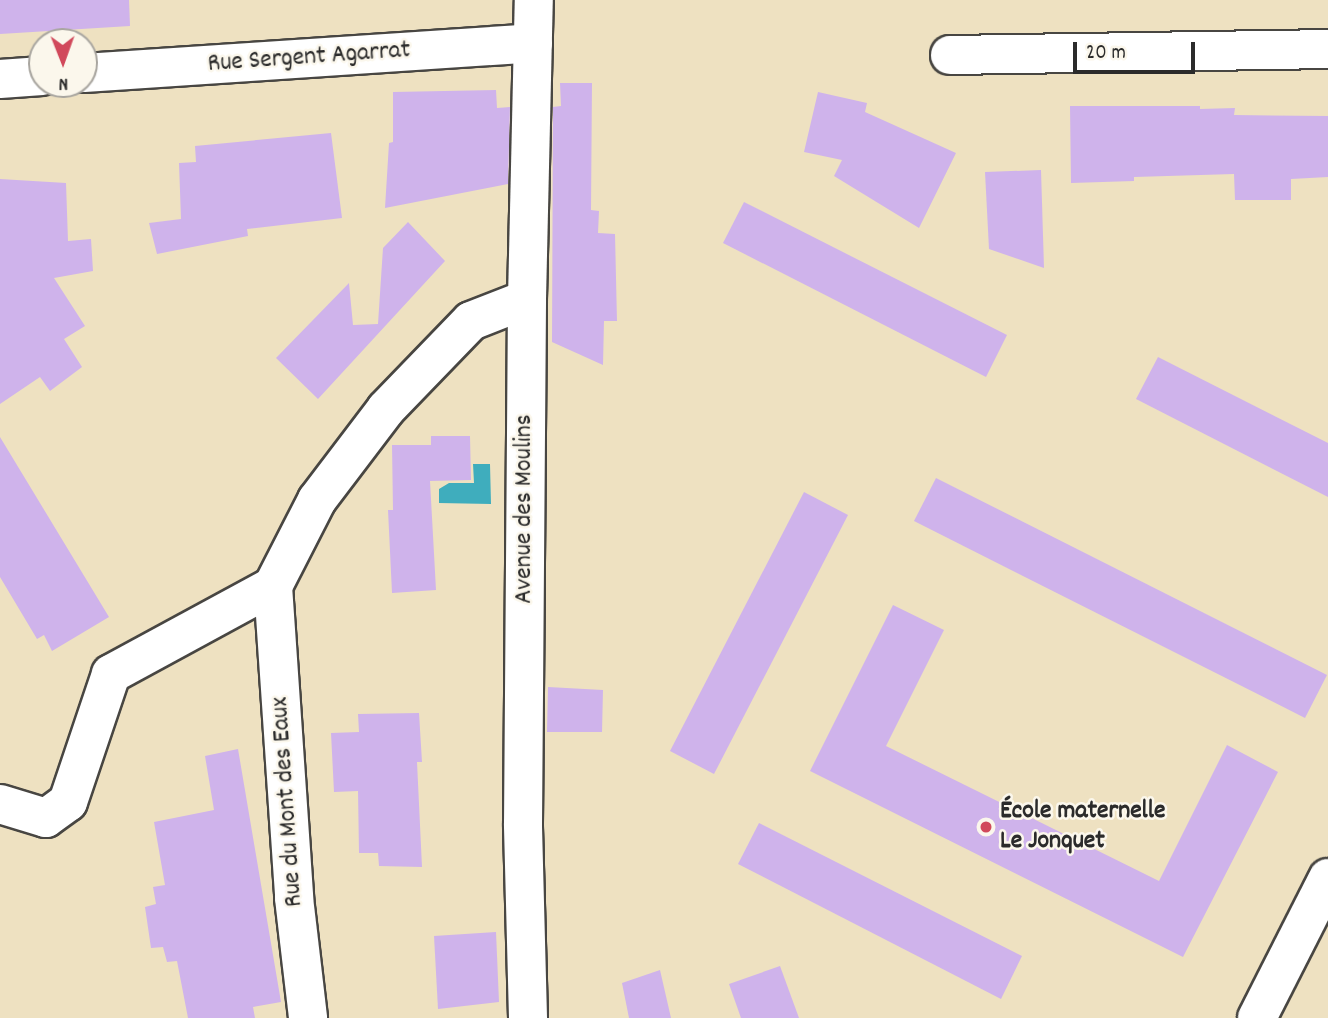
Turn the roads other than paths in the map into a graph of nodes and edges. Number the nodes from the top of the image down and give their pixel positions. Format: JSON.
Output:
{"nodes":[{"id":1,"x":534,"y":0,"type":"edge"},
{"id":2,"x":533,"y":43,"type":"junction"},
{"id":3,"x":1328,"y":49,"type":"edge"},
{"id":4,"x":950,"y":55,"type":"dead end"},
{"id":5,"x":98,"y":72,"type":"edge"},
{"id":6,"x":28,"y":77,"type":"edge"},
{"id":7,"x":0,"y":79,"type":"edge"},
{"id":8,"x":527,"y":299,"type":"junction"},
{"id":9,"x":273,"y":586,"type":"junction"},
{"id":10,"x":0,"y":804,"type":"edge"},
{"id":11,"x":1328,"y":878,"type":"edge"},
{"id":12,"x":308,"y":1018,"type":"edge"},
{"id":13,"x":528,"y":1018,"type":"edge"},
{"id":14,"x":1257,"y":1018,"type":"edge"}],
"edges":[{"from":1,"to":2,"type":"street","name":"Avenue des Moulins"},
{"from":2,"to":5,"type":"street","name":"Rue Sergent Agarrat"},
{"from":2,"to":8,"type":"street","name":"Avenue des Moulins"},
{"from":3,"to":4,"type":"street"},
{"from":6,"to":7,"type":"street"},
{"from":8,"to":9,"type":"street"},
{"from":8,"to":13,"type":"street","name":"Avenue des Moulins"},
{"from":9,"to":10,"type":"street"},
{"from":9,"to":12,"type":"street","name":"Rue du Mont des Eaux"},
{"from":11,"to":14,"type":"street"}]}
